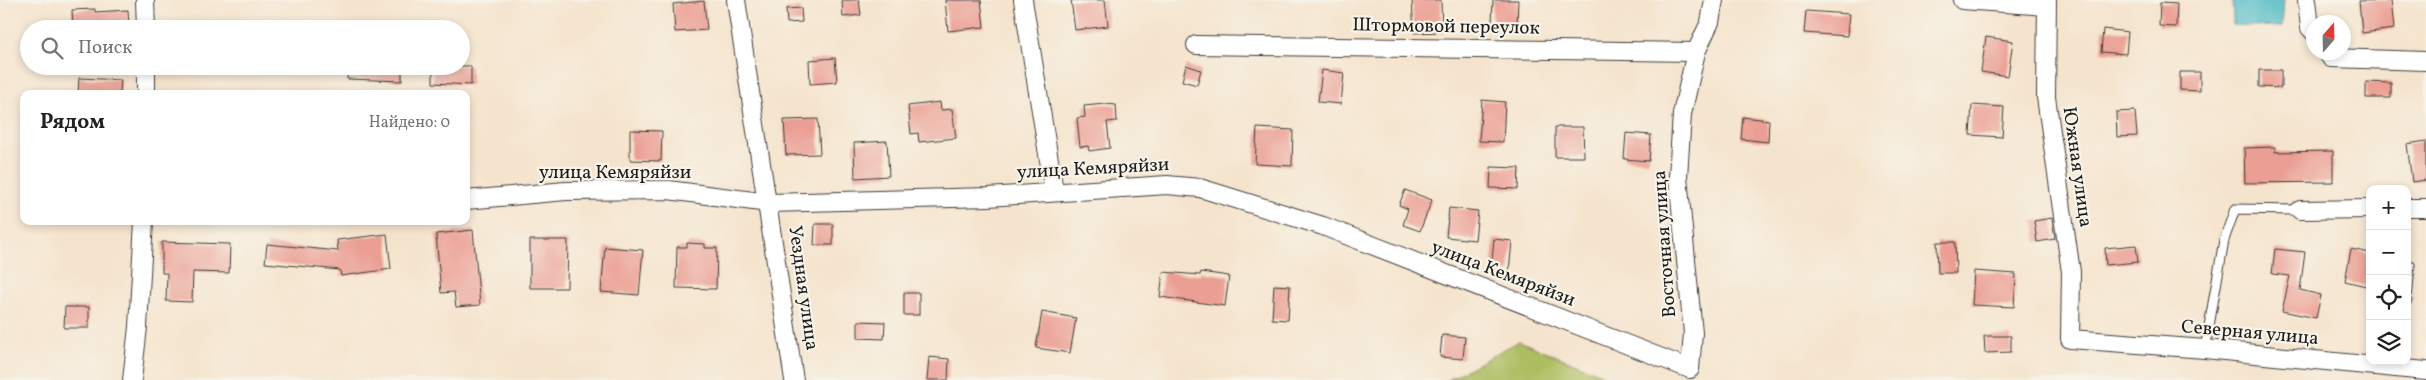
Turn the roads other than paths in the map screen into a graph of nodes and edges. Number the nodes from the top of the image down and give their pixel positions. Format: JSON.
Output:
{"nodes":[{"id":1,"x":145,"y":0,"type":"edge"},
{"id":2,"x":736,"y":0,"type":"edge"},
{"id":3,"x":1023,"y":0,"type":"edge"},
{"id":4,"x":1714,"y":0,"type":"edge"},
{"id":5,"x":1962,"y":0,"type":"edge"},
{"id":6,"x":2307,"y":0,"type":"edge"},
{"id":7,"x":2046,"y":3,"type":"edge"},
{"id":8,"x":2309,"y":15,"type":"edge"},
{"id":9,"x":146,"y":20,"type":"edge"},
{"id":10,"x":1196,"y":44,"type":"dead end"},
{"id":11,"x":1696,"y":52,"type":"junction"},
{"id":12,"x":2351,"y":59,"type":"edge"},
{"id":13,"x":2426,"y":61,"type":"edge"},
{"id":14,"x":146,"y":75,"type":"edge"},
{"id":15,"x":146,"y":90,"type":"edge"},
{"id":16,"x":1054,"y":191,"type":"junction"},
{"id":17,"x":470,"y":200,"type":"edge"},
{"id":18,"x":769,"y":203,"type":"junction"},
{"id":19,"x":2411,"y":208,"type":"edge"},
{"id":20,"x":2426,"y":208,"type":"edge"},
{"id":21,"x":2366,"y":209,"type":"edge"},
{"id":22,"x":2300,"y":210,"type":"joint"},
{"id":23,"x":144,"y":225,"type":"edge"},
{"id":24,"x":2070,"y":339,"type":"joint"},
{"id":25,"x":2206,"y":349,"type":"junction"},
{"id":26,"x":2366,"y":362,"type":"edge"},
{"id":27,"x":2402,"y":365,"type":"edge"},
{"id":28,"x":1690,"y":369,"type":"joint"},
{"id":29,"x":2426,"y":371,"type":"edge"},
{"id":30,"x":132,"y":380,"type":"edge"},
{"id":31,"x":794,"y":380,"type":"edge"}],
"edges":[{"from":1,"to":9,"type":"street"},
{"from":2,"to":18,"type":"street","name":"Уездная улица"},
{"from":3,"to":16,"type":"street"},
{"from":4,"to":11,"type":"street","name":"Восточная улица"},
{"from":5,"to":7,"type":"street"},
{"from":6,"to":8,"type":"street"},
{"from":7,"to":24,"type":"street","name":"Южная улица"},
{"from":10,"to":11,"type":"street","name":"Штормовой переулок"},
{"from":11,"to":28,"type":"street","name":"Восточная улица"},
{"from":12,"to":13,"type":"street"},
{"from":14,"to":15,"type":"street"},
{"from":16,"to":18,"type":"street","name":"улица Кемяряйзи"},
{"from":16,"to":28,"type":"street","name":"улица Кемяряйзи"},
{"from":17,"to":18,"type":"street","name":"улица Кемяряйзи"},
{"from":18,"to":31,"type":"street","name":"Уездная улица"},
{"from":19,"to":20,"type":"street"},
{"from":21,"to":22,"type":"street"},
{"from":22,"to":25,"type":"lane"},
{"from":23,"to":30,"type":"street"},
{"from":24,"to":25,"type":"street","name":"Северная улица"},
{"from":25,"to":26,"type":"street","name":"Северная улица"},
{"from":27,"to":29,"type":"street","name":"Северная улица"}]}
